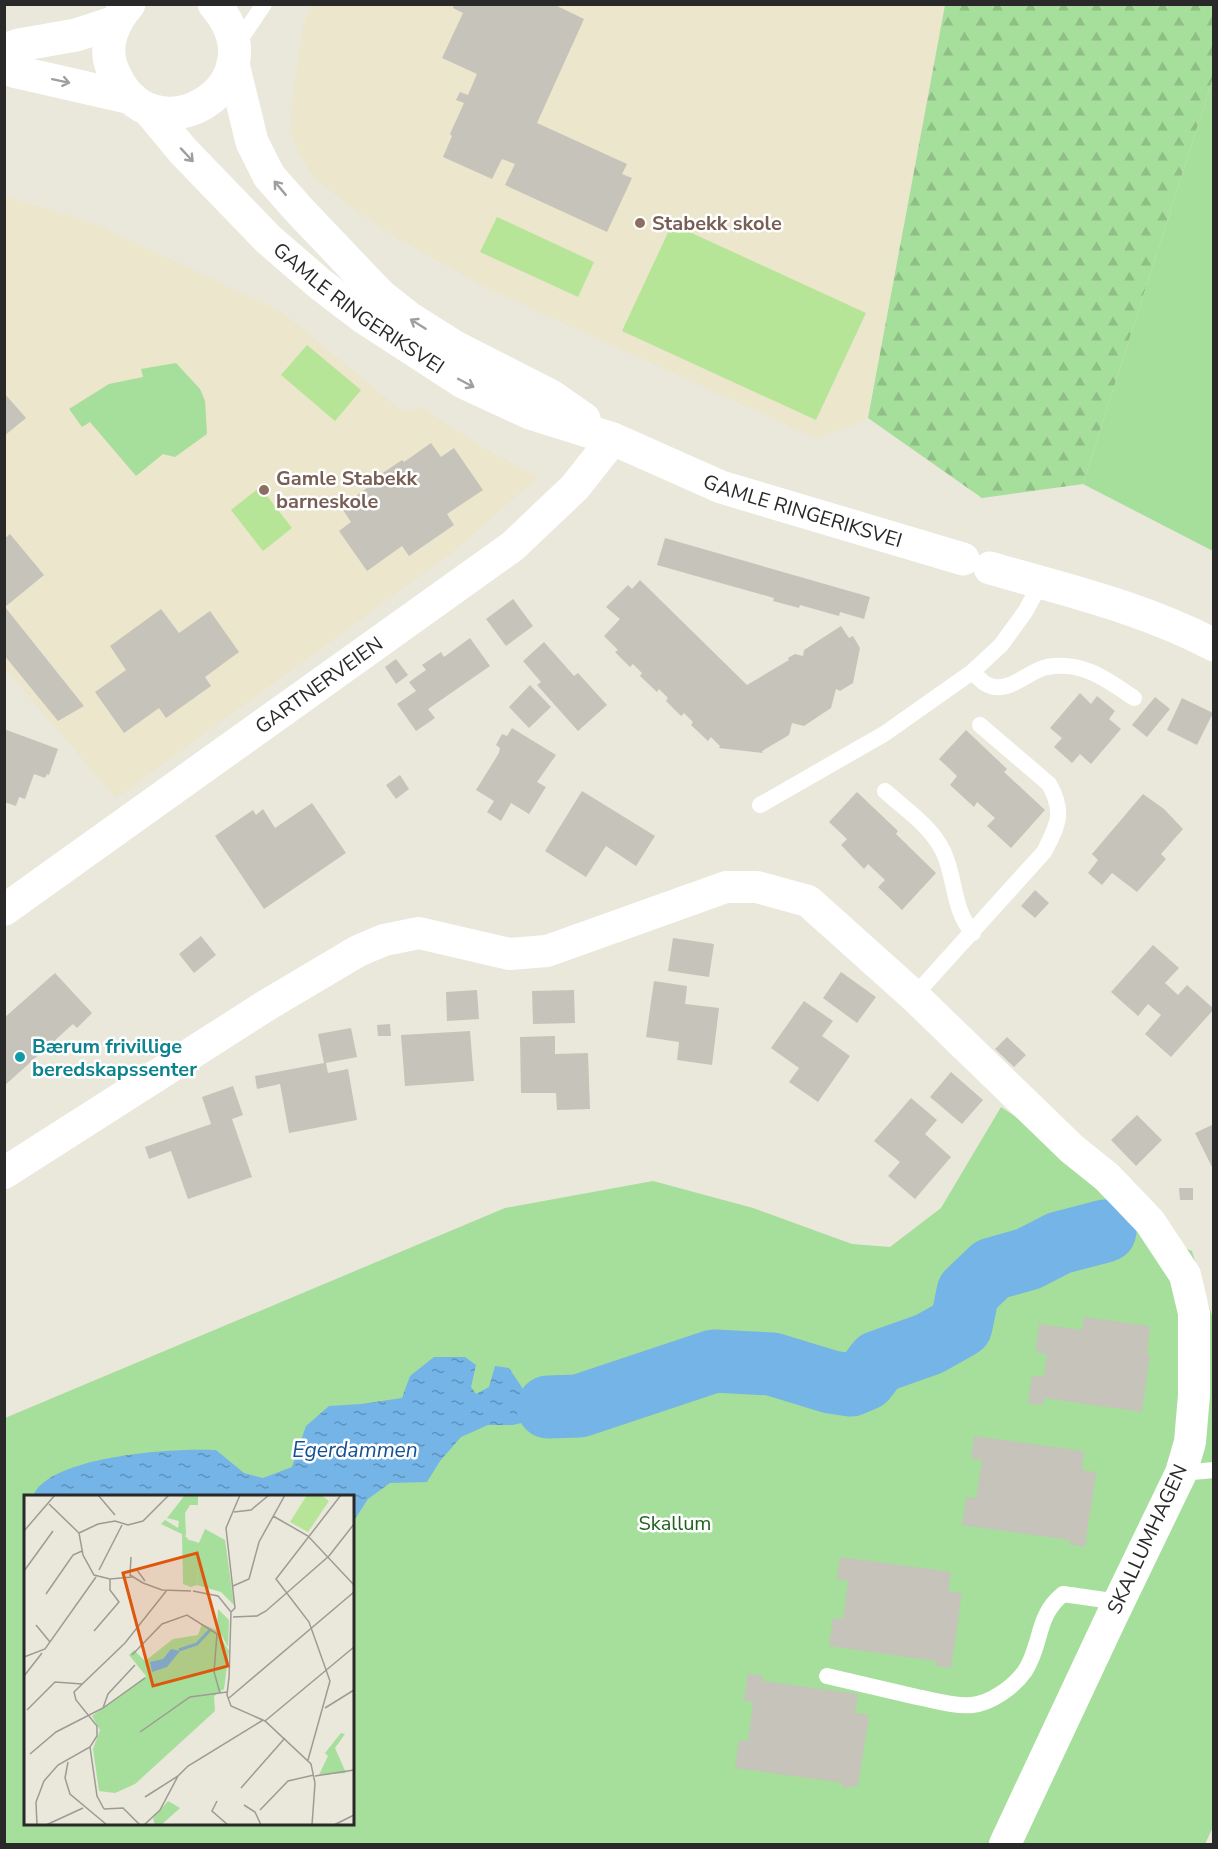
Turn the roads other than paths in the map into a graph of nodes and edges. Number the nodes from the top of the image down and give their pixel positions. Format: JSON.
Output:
{"nodes":[{"id":1,"x":214,"y":4,"type":"edge"},
{"id":2,"x":264,"y":4,"type":"edge"},
{"id":3,"x":126,"y":9,"type":"edge"},
{"id":4,"x":4,"y":50,"type":"edge"},
{"id":5,"x":234,"y":56,"type":"junction"},
{"id":6,"x":4,"y":67,"type":"edge"},
{"id":7,"x":140,"y":104,"type":"junction"},
{"id":8,"x":613,"y":439,"type":"junction"},
{"id":9,"x":1041,"y":583,"type":"junction"},
{"id":10,"x":1214,"y":645,"type":"edge"},
{"id":11,"x":972,"y":672,"type":"junction"},
{"id":12,"x":1134,"y":698,"type":"dead end"},
{"id":13,"x":980,"y":725,"type":"dead end"},
{"id":14,"x":885,"y":790,"type":"dead end"},
{"id":15,"x":760,"y":805,"type":"dead end"},
{"id":16,"x":4,"y":910,"type":"edge"},
{"id":17,"x":973,"y":933,"type":"junction"},
{"id":18,"x":914,"y":996,"type":"junction"},
{"id":19,"x":4,"y":1173,"type":"edge"},
{"id":20,"x":1214,"y":1470,"type":"edge"},
{"id":21,"x":1181,"y":1473,"type":"junction"},
{"id":22,"x":1119,"y":1602,"type":"junction"},
{"id":23,"x":827,"y":1676,"type":"dead end"},
{"id":24,"x":1005,"y":1845,"type":"edge"}],
"edges":[{"from":1,"to":5,"type":"main road","name":"GAMLE RINGERIKSVEI"},
{"from":2,"to":5,"type":"lane"},
{"from":3,"to":4,"type":"main road"},
{"from":3,"to":7,"type":"main road","name":"GAMLE RINGERIKSVEI"},
{"from":5,"to":7,"type":"main road"},
{"from":8,"to":5,"type":"main road","name":"GAMLE RINGERIKSVEI","one_way":true},
{"from":6,"to":7,"type":"main road","one_way":true},
{"from":7,"to":8,"type":"main road","name":"GAMLE RINGERIKSVEI","one_way":true},
{"from":8,"to":9,"type":"main road","name":"GAMLE RINGERIKSVEI"},
{"from":8,"to":16,"type":"street","name":"GARTNERVEIEN"},
{"from":9,"to":10,"type":"main road","name":"GAMLE RINGERIKSVEI"},
{"from":9,"to":11,"type":"lane"},
{"from":11,"to":12,"type":"lane"},
{"from":11,"to":15,"type":"lane"},
{"from":13,"to":17,"type":"lane"},
{"from":14,"to":17,"type":"lane"},
{"from":17,"to":18,"type":"lane"},
{"from":18,"to":19,"type":"street","name":"SKALLUMHAGEN"},
{"from":18,"to":21,"type":"street","name":"SKALLUMHAGEN"},
{"from":20,"to":21,"type":"lane"},
{"from":21,"to":22,"type":"street","name":"SKALLUMHAGEN"},
{"from":22,"to":23,"type":"lane"},
{"from":22,"to":24,"type":"street","name":"SKALLUMHAGEN"}]}
